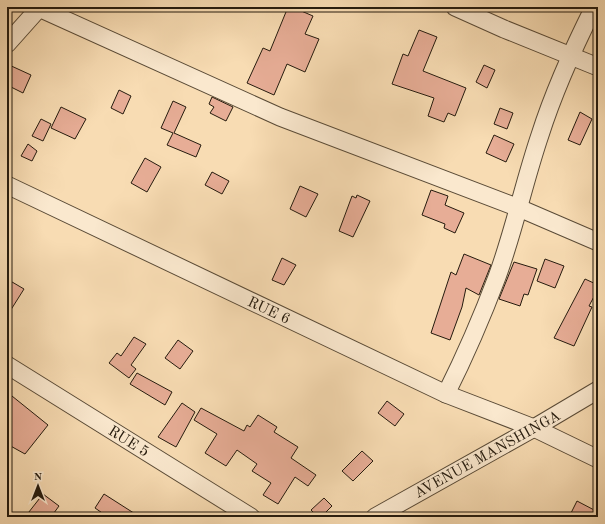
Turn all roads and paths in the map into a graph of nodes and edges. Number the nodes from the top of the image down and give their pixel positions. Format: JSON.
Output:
{"nodes":[{"id":1,"x":455,"y":7,"type":"edge"},
{"id":2,"x":594,"y":7,"type":"edge"},
{"id":3,"x":40,"y":8,"type":"edge"},
{"id":4,"x":7,"y":44,"type":"edge"},
{"id":5,"x":570,"y":56,"type":"junction"},
{"id":6,"x":598,"y":67,"type":"edge"},
{"id":7,"x":7,"y":185,"type":"edge"},
{"id":8,"x":519,"y":208,"type":"junction"},
{"id":9,"x":598,"y":242,"type":"edge"},
{"id":10,"x":7,"y":365,"type":"edge"},
{"id":11,"x":598,"y":390,"type":"edge"},
{"id":12,"x":446,"y":394,"type":"junction"},
{"id":13,"x":534,"y":428,"type":"junction"},
{"id":14,"x":598,"y":459,"type":"edge"},
{"id":15,"x":251,"y":517,"type":"edge"},
{"id":16,"x":375,"y":517,"type":"edge"}],
"edges":[{"from":1,"to":5,"type":"street"},
{"from":2,"to":5,"type":"street"},
{"from":3,"to":4,"type":"street"},
{"from":3,"to":8,"type":"street"},
{"from":5,"to":6,"type":"street"},
{"from":5,"to":8,"type":"street"},
{"from":7,"to":12,"type":"street","name":"RUE 6"},
{"from":8,"to":9,"type":"street"},
{"from":8,"to":12,"type":"street"},
{"from":10,"to":15,"type":"street","name":"RUE 5"},
{"from":11,"to":13,"type":"street","name":"AVENUE MANSHINGA"},
{"from":12,"to":13,"type":"street","name":"RUE 6"},
{"from":13,"to":14,"type":"street","name":"RUE 6"},
{"from":13,"to":16,"type":"street","name":"AVENUE MANSHINGA"}]}
